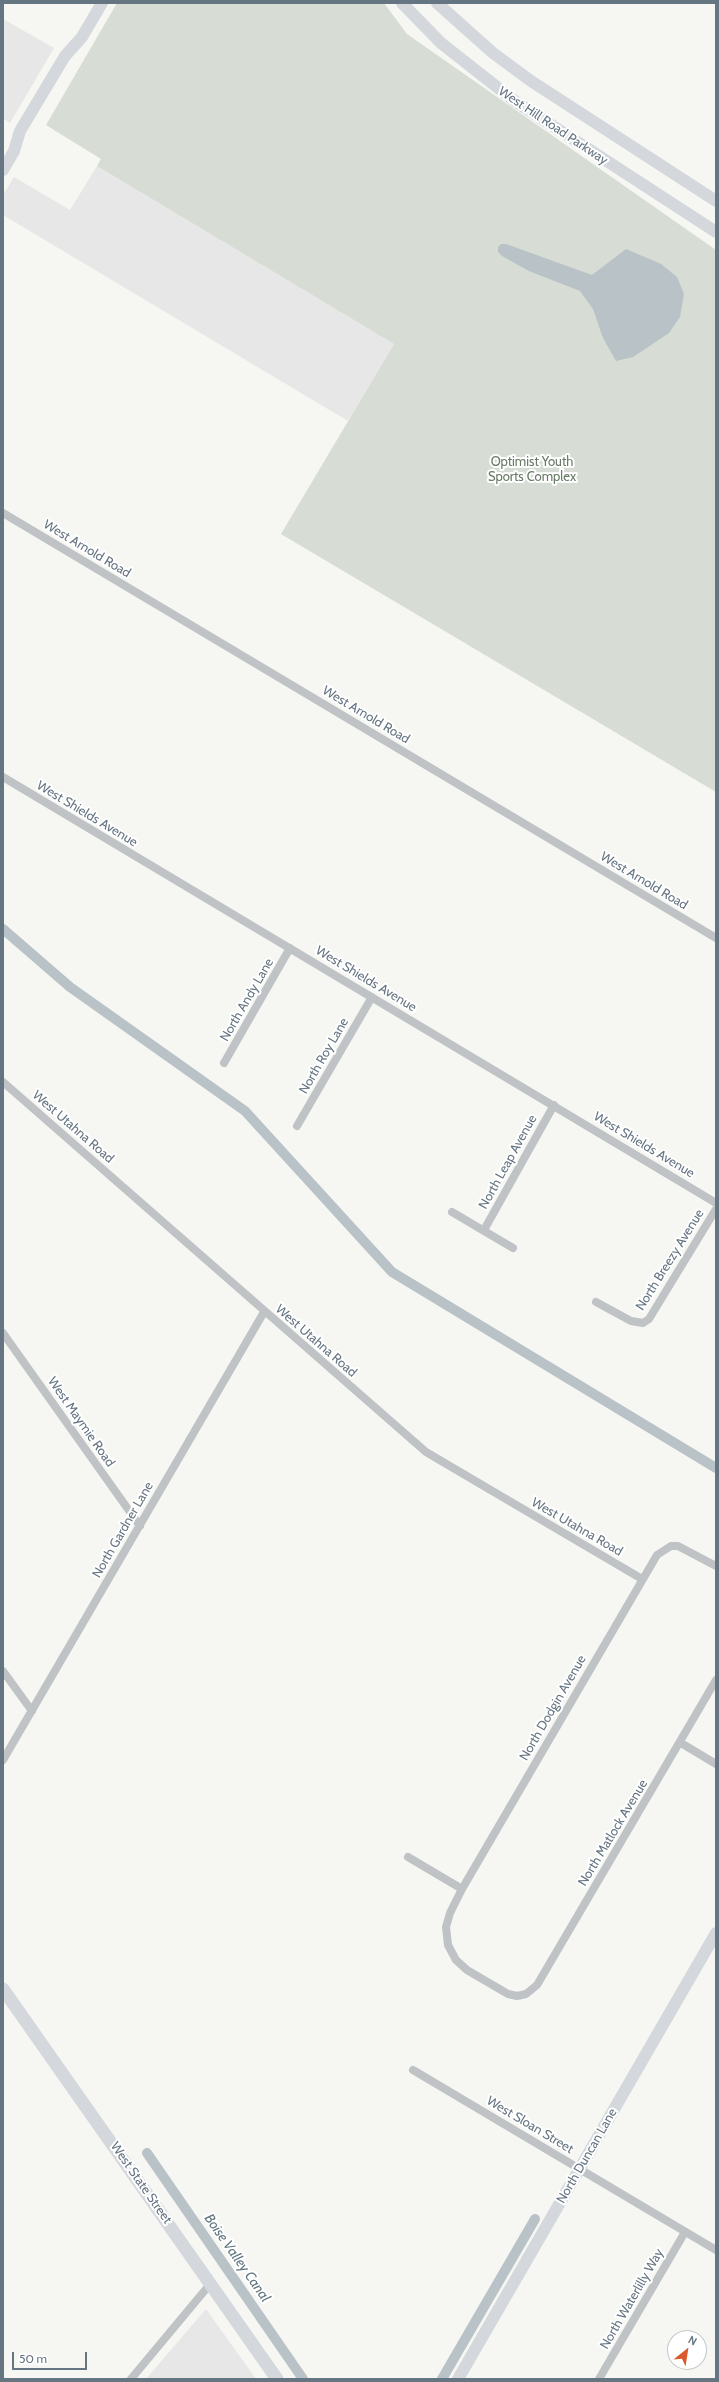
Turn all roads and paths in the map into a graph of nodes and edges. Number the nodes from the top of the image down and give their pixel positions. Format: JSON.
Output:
{"nodes":[{"id":1,"x":102,"y":3,"type":"edge"},
{"id":2,"x":402,"y":3,"type":"edge"},
{"id":3,"x":437,"y":3,"type":"edge"},
{"id":4,"x":3,"y":170,"type":"edge"},
{"id":5,"x":716,"y":202,"type":"edge"},
{"id":6,"x":716,"y":232,"type":"edge"},
{"id":7,"x":3,"y":513,"type":"edge"},
{"id":8,"x":3,"y":777,"type":"edge"},
{"id":9,"x":716,"y":938,"type":"edge"},
{"id":10,"x":290,"y":948,"type":"junction"},
{"id":11,"x":372,"y":997,"type":"junction"},
{"id":12,"x":224,"y":1063,"type":"dead end"},
{"id":13,"x":3,"y":1082,"type":"edge"},
{"id":14,"x":554,"y":1105,"type":"junction"},
{"id":15,"x":297,"y":1126,"type":"dead end"},
{"id":16,"x":716,"y":1203,"type":"edge"},
{"id":17,"x":716,"y":1209,"type":"edge"},
{"id":18,"x":452,"y":1212,"type":"dead end"},
{"id":19,"x":484,"y":1230,"type":"junction"},
{"id":20,"x":513,"y":1248,"type":"dead end"},
{"id":21,"x":596,"y":1302,"type":"dead end"},
{"id":22,"x":264,"y":1312,"type":"junction"},
{"id":23,"x":3,"y":1333,"type":"edge"},
{"id":24,"x":140,"y":1526,"type":"junction"},
{"id":25,"x":716,"y":1566,"type":"edge"},
{"id":26,"x":642,"y":1579,"type":"junction"},
{"id":27,"x":3,"y":1671,"type":"edge"},
{"id":28,"x":716,"y":1680,"type":"edge"},
{"id":29,"x":32,"y":1711,"type":"junction"},
{"id":30,"x":681,"y":1743,"type":"junction"},
{"id":31,"x":3,"y":1760,"type":"edge"},
{"id":32,"x":716,"y":1764,"type":"edge"},
{"id":33,"x":408,"y":1857,"type":"dead end"},
{"id":34,"x":462,"y":1889,"type":"junction"},
{"id":35,"x":714,"y":1940,"type":"edge"},
{"id":36,"x":3,"y":1988,"type":"edge"},
{"id":37,"x":526,"y":1994,"type":"joint"},
{"id":38,"x":413,"y":2070,"type":"dead end"},
{"id":39,"x":580,"y":2168,"type":"junction"},
{"id":40,"x":685,"y":2232,"type":"junction"},
{"id":41,"x":716,"y":2250,"type":"edge"},
{"id":42,"x":211,"y":2283,"type":"junction"},
{"id":43,"x":131,"y":2379,"type":"edge"},
{"id":44,"x":277,"y":2379,"type":"edge"},
{"id":45,"x":458,"y":2379,"type":"edge"},
{"id":46,"x":600,"y":2379,"type":"edge"}],
"edges":[{"from":1,"to":4,"type":"street"},
{"from":2,"to":6,"type":"street","name":"West Hill Road Parkway"},
{"from":3,"to":5,"type":"street","name":"West Hill Road Parkway"},
{"from":7,"to":9,"type":"street","name":"West Arnold Road"},
{"from":8,"to":10,"type":"street","name":"West Shields Avenue"},
{"from":10,"to":11,"type":"street","name":"West Shields Avenue"},
{"from":10,"to":12,"type":"street","name":"North Andy Lane"},
{"from":11,"to":14,"type":"street","name":"West Shields Avenue"},
{"from":11,"to":15,"type":"street","name":"North Roy Lane"},
{"from":13,"to":22,"type":"street","name":"West Utahna Road"},
{"from":14,"to":16,"type":"street","name":"West Shields Avenue"},
{"from":14,"to":19,"type":"street","name":"North Leap Avenue"},
{"from":17,"to":21,"type":"street","name":"North Breezy Avenue"},
{"from":18,"to":19,"type":"street"},
{"from":19,"to":20,"type":"street"},
{"from":22,"to":24,"type":"street","name":"North Gardner Lane"},
{"from":22,"to":26,"type":"street","name":"West Utahna Road"},
{"from":23,"to":24,"type":"street","name":"West Maymie Road"},
{"from":24,"to":29,"type":"street","name":"North Gardner Lane"},
{"from":25,"to":26,"type":"street","name":"North Dodgin Avenue"},
{"from":26,"to":34,"type":"street","name":"North Dodgin Avenue"},
{"from":27,"to":29,"type":"street"},
{"from":28,"to":30,"type":"street","name":"North Matlock Avenue"},
{"from":29,"to":31,"type":"street","name":"North Gardner Lane"},
{"from":30,"to":32,"type":"street"},
{"from":30,"to":37,"type":"street","name":"North Matlock Avenue"},
{"from":33,"to":34,"type":"street"},
{"from":34,"to":37,"type":"street","name":"North Dodgin Avenue"},
{"from":35,"to":39,"type":"street","name":"North Duncan Lane"},
{"from":36,"to":42,"type":"main road","name":"West State Street"},
{"from":38,"to":39,"type":"street","name":"West Sloan Street"},
{"from":39,"to":40,"type":"street","name":"West Sloan Street"},
{"from":39,"to":45,"type":"street","name":"North Duncan Lane"},
{"from":40,"to":41,"type":"street","name":"West Sloan Street"},
{"from":40,"to":46,"type":"street","name":"North Waterlilly Way"},
{"from":42,"to":43,"type":"street"},
{"from":42,"to":44,"type":"main road","name":"West State Street"}]}
